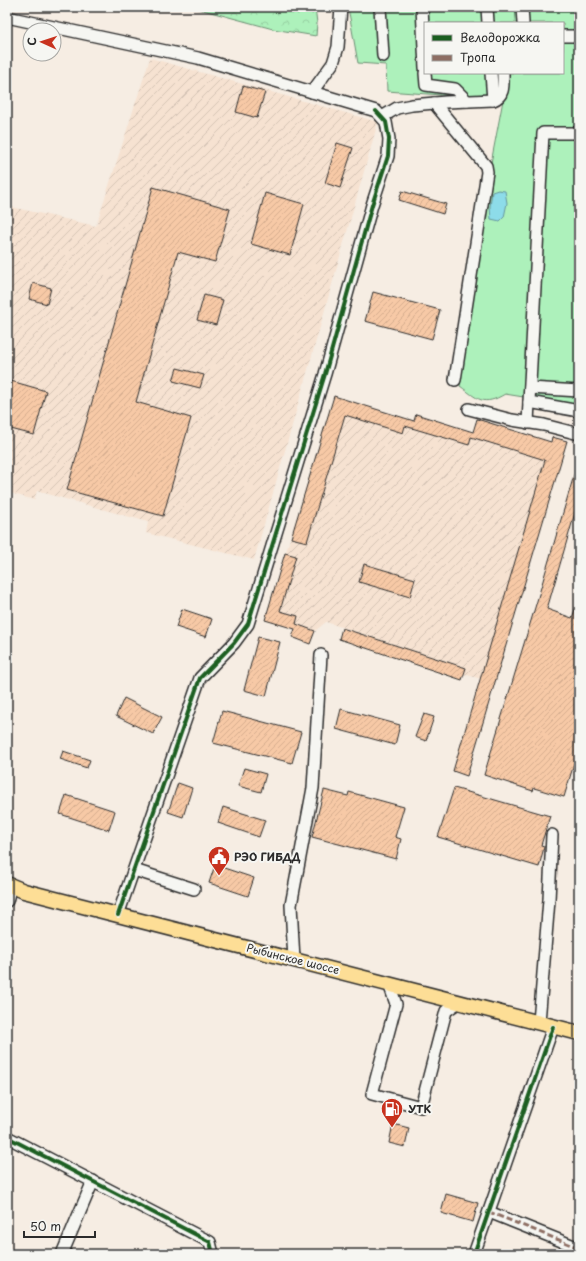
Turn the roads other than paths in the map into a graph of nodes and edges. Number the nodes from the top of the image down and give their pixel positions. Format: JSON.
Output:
{"nodes":[{"id":1,"x":341,"y":7,"type":"edge"},
{"id":2,"x":380,"y":7,"type":"edge"},
{"id":3,"x":422,"y":7,"type":"edge"},
{"id":4,"x":487,"y":7,"type":"edge"},
{"id":5,"x":522,"y":7,"type":"edge"},
{"id":6,"x":7,"y":17,"type":"edge"},
{"id":7,"x":488,"y":22,"type":"edge"},
{"id":8,"x":523,"y":22,"type":"edge"},
{"id":9,"x":564,"y":36,"type":"edge"},
{"id":10,"x":579,"y":36,"type":"edge"},
{"id":11,"x":424,"y":48,"type":"edge"},
{"id":12,"x":383,"y":56,"type":"dead end"},
{"id":13,"x":425,"y":74,"type":"edge"},
{"id":14,"x":491,"y":74,"type":"edge"},
{"id":15,"x":503,"y":74,"type":"edge"},
{"id":16,"x":312,"y":92,"type":"junction"},
{"id":17,"x":493,"y":100,"type":"junction"},
{"id":18,"x":467,"y":101,"type":"junction"},
{"id":19,"x":434,"y":103,"type":"junction"},
{"id":20,"x":379,"y":114,"type":"junction"},
{"id":21,"x":579,"y":133,"type":"edge"},
{"id":22,"x":455,"y":380,"type":"dead end"},
{"id":23,"x":530,"y":388,"type":"junction"},
{"id":24,"x":579,"y":391,"type":"edge"},
{"id":25,"x":529,"y":402,"type":"junction"},
{"id":26,"x":469,"y":409,"type":"dead end"},
{"id":27,"x":579,"y":411,"type":"edge"},
{"id":28,"x":528,"y":422,"type":"junction"},
{"id":29,"x":579,"y":433,"type":"edge"},
{"id":30,"x":321,"y":656,"type":"dead end"},
{"id":31,"x":552,"y":835,"type":"dead end"},
{"id":32,"x":134,"y":870,"type":"junction"},
{"id":33,"x":9,"y":885,"type":"edge"},
{"id":34,"x":194,"y":889,"type":"dead end"},
{"id":35,"x":7,"y":901,"type":"edge"},
{"id":36,"x":118,"y":915,"type":"junction"},
{"id":37,"x":294,"y":960,"type":"junction"},
{"id":38,"x":389,"y":984,"type":"junction"},
{"id":39,"x":459,"y":1002,"type":"junction"},
{"id":40,"x":539,"y":1022,"type":"junction"},
{"id":41,"x":553,"y":1027,"type":"junction"},
{"id":42,"x":579,"y":1033,"type":"edge"},
{"id":43,"x":7,"y":1137,"type":"edge"},
{"id":44,"x":93,"y":1181,"type":"junction"},
{"id":45,"x":489,"y":1212,"type":"junction"},
{"id":46,"x":579,"y":1248,"type":"edge"},
{"id":47,"x":62,"y":1254,"type":"edge"},
{"id":48,"x":213,"y":1254,"type":"edge"},
{"id":49,"x":474,"y":1254,"type":"edge"}],
"edges":[{"from":1,"to":16,"type":"street"},
{"from":2,"to":12,"type":"street"},
{"from":3,"to":11,"type":"street"},
{"from":4,"to":7,"type":"street"},
{"from":5,"to":8,"type":"street"},
{"from":6,"to":16,"type":"street"},
{"from":9,"to":10,"type":"street"},
{"from":13,"to":18,"type":"street"},
{"from":14,"to":17,"type":"street"},
{"from":15,"to":17,"type":"street"},
{"from":16,"to":20,"type":"street"},
{"from":17,"to":18,"type":"street"},
{"from":18,"to":19,"type":"street"},
{"from":19,"to":20,"type":"street"},
{"from":19,"to":22,"type":"street"},
{"from":20,"to":32,"type":"street"},
{"from":21,"to":23,"type":"street"},
{"from":23,"to":24,"type":"street"},
{"from":23,"to":25,"type":"street"},
{"from":25,"to":27,"type":"street"},
{"from":25,"to":28,"type":"street"},
{"from":26,"to":28,"type":"street"},
{"from":28,"to":29,"type":"street"},
{"from":30,"to":37,"type":"street"},
{"from":31,"to":40,"type":"street"},
{"from":32,"to":34,"type":"street"},
{"from":32,"to":36,"type":"street"},
{"from":33,"to":35,"type":"street"},
{"from":33,"to":36,"type":"main road","name":"Рыбинское шоссе"},
{"from":36,"to":37,"type":"main road","name":"Рыбинское шоссе"},
{"from":37,"to":38,"type":"main road","name":"Рыбинское шоссе"},
{"from":38,"to":39,"type":"main road","name":"Рыбинское шоссе"},
{"from":38,"to":39,"type":"street"},
{"from":39,"to":40,"type":"main road","name":"Рыбинское шоссе"},
{"from":40,"to":41,"type":"main road","name":"Рыбинское шоссе"},
{"from":41,"to":42,"type":"main road","name":"Рыбинское шоссе"},
{"from":41,"to":45,"type":"street"},
{"from":43,"to":44,"type":"street"},
{"from":44,"to":47,"type":"street"},
{"from":44,"to":48,"type":"street"},
{"from":45,"to":46,"type":"street"},
{"from":45,"to":49,"type":"street"}]}
